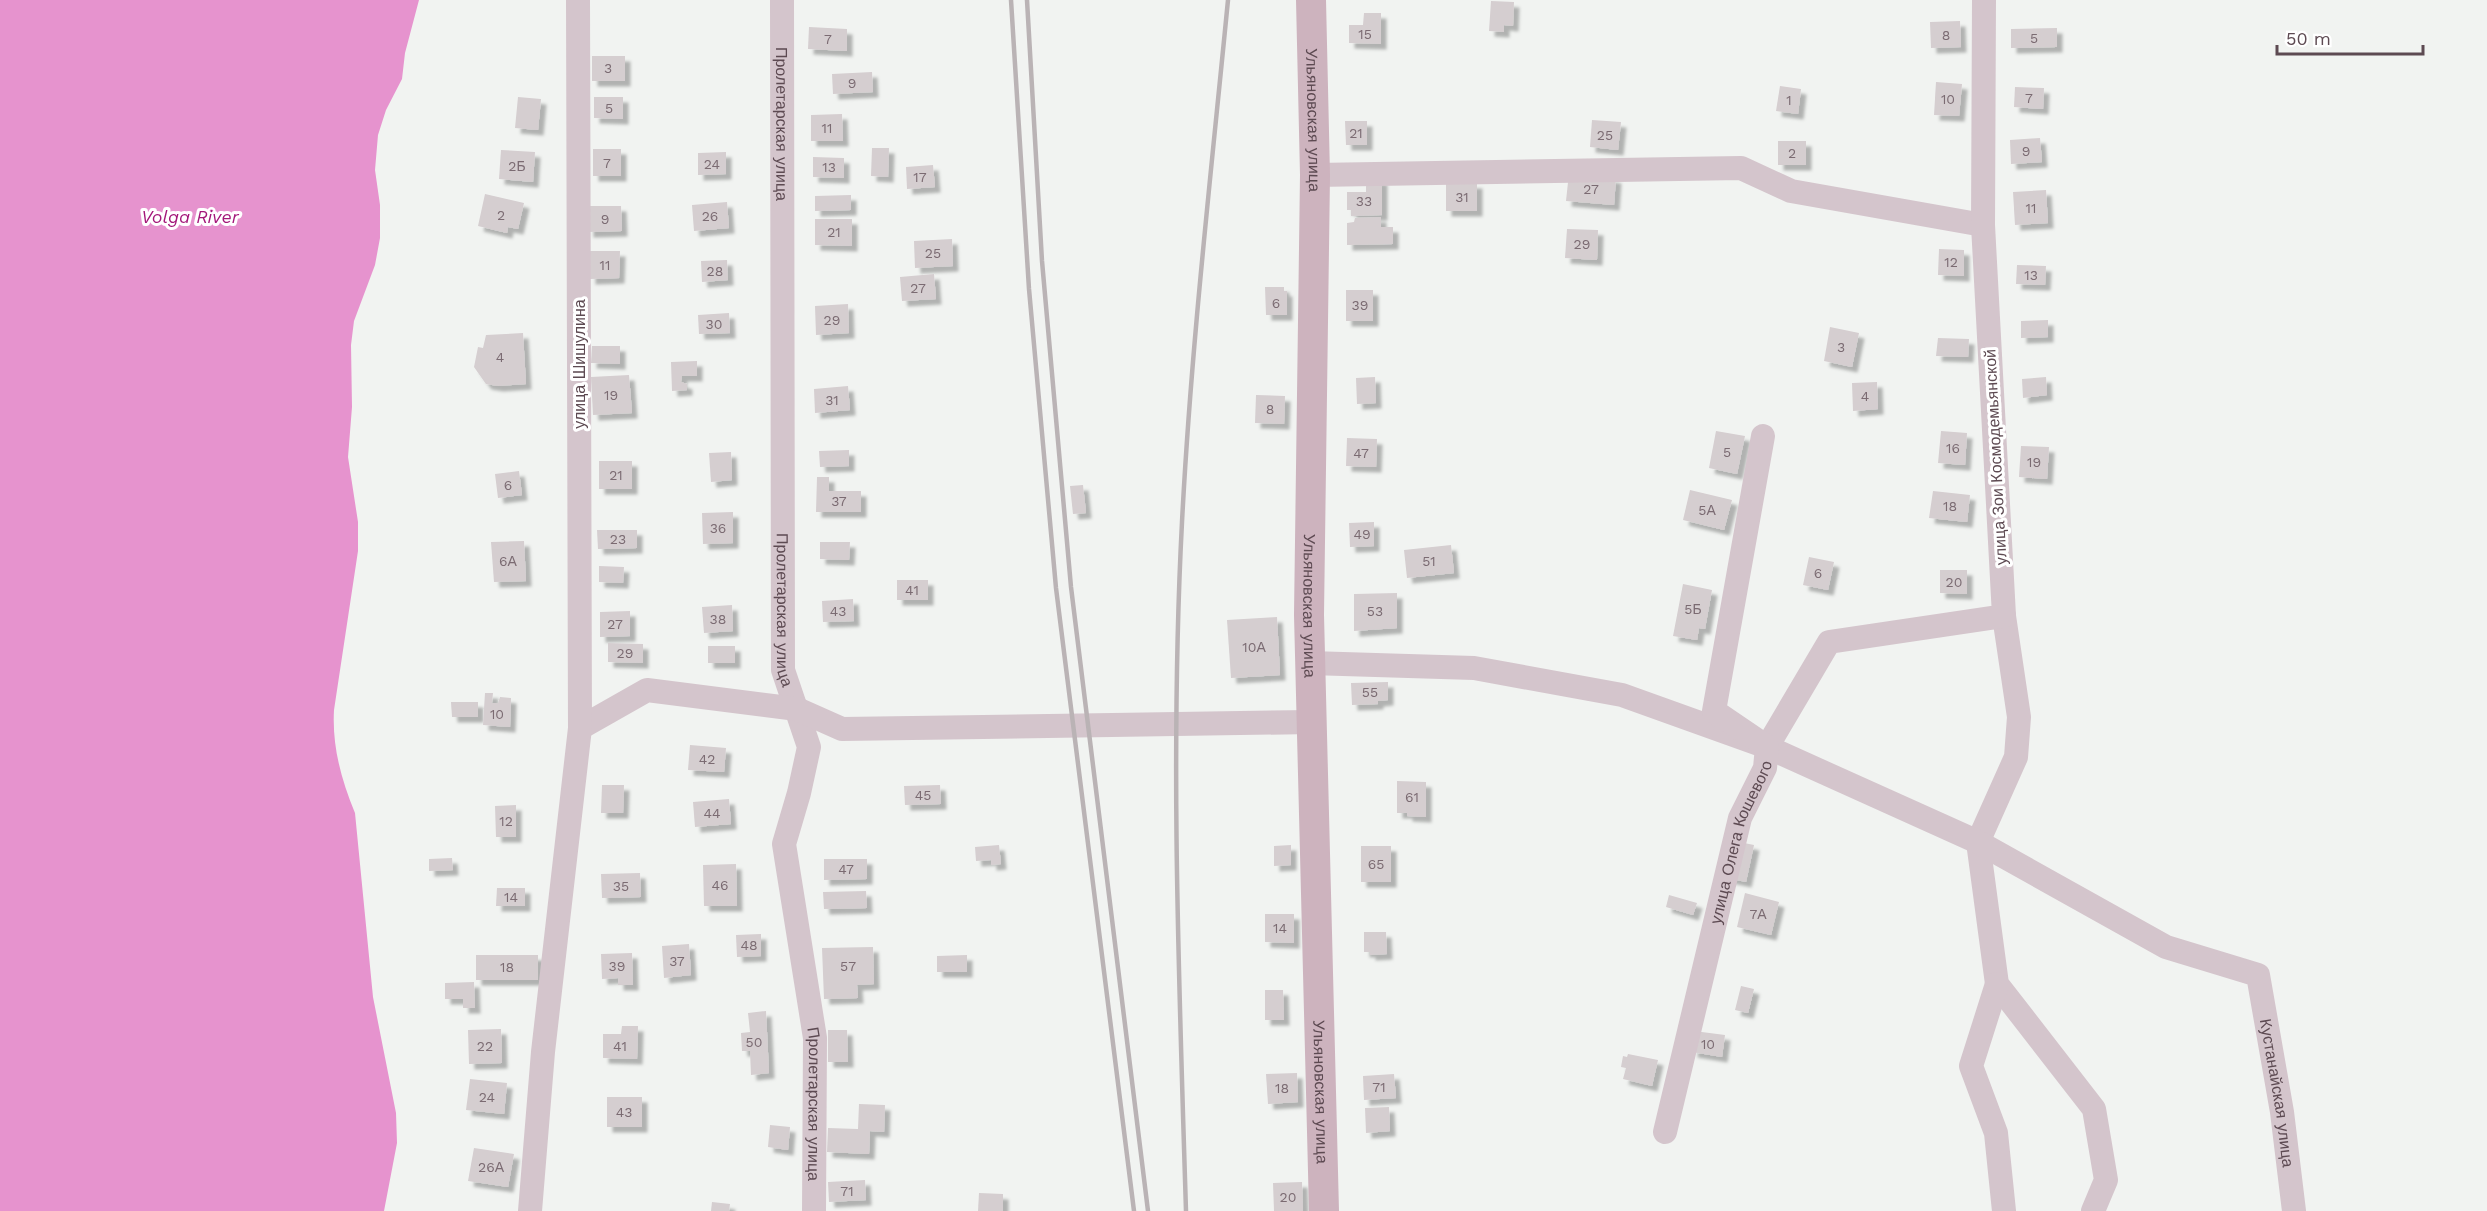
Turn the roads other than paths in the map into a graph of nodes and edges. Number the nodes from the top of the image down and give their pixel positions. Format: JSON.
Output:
{"nodes":[{"id":1,"x":578,"y":0,"type":"edge"},
{"id":2,"x":782,"y":0,"type":"edge"},
{"id":3,"x":1311,"y":0,"type":"edge"},
{"id":4,"x":1984,"y":0,"type":"edge"},
{"id":5,"x":1315,"y":175,"type":"junction"},
{"id":6,"x":1983,"y":225,"type":"junction"},
{"id":7,"x":1763,"y":436,"type":"dead end"},
{"id":8,"x":2004,"y":616,"type":"junction"},
{"id":9,"x":1310,"y":663,"type":"junction"},
{"id":10,"x":797,"y":709,"type":"junction"},
{"id":11,"x":1312,"y":722,"type":"junction"},
{"id":12,"x":580,"y":728,"type":"junction"},
{"id":13,"x":1767,"y":747,"type":"junction"},
{"id":14,"x":1978,"y":842,"type":"junction"},
{"id":15,"x":1997,"y":984,"type":"junction"},
{"id":16,"x":1665,"y":1131,"type":"dead end"},
{"id":17,"x":530,"y":1211,"type":"edge"},
{"id":18,"x":814,"y":1211,"type":"edge"},
{"id":19,"x":1324,"y":1211,"type":"edge"},
{"id":20,"x":2004,"y":1211,"type":"edge"},
{"id":21,"x":2093,"y":1211,"type":"edge"},
{"id":22,"x":2294,"y":1211,"type":"edge"}],
"edges":[{"from":1,"to":12,"type":"street","name":"улица Шишулина"},
{"from":2,"to":10,"type":"street","name":"Пролетарская улица"},
{"from":3,"to":5,"type":"main road","name":"Ульяновская улица"},
{"from":4,"to":6,"type":"street","name":"улица Зои Космодемьянской"},
{"from":5,"to":6,"type":"street"},
{"from":5,"to":9,"type":"main road","name":"Ульяновская улица"},
{"from":6,"to":8,"type":"street","name":"улица Зои Космодемьянской"},
{"from":7,"to":13,"type":"street","name":"улица Олега Кошевого"},
{"from":8,"to":13,"type":"street"},
{"from":8,"to":14,"type":"street","name":"улица Зои Космодемьянской"},
{"from":9,"to":11,"type":"main road","name":"Ульяновская улица"},
{"from":9,"to":13,"type":"street"},
{"from":10,"to":11,"type":"street"},
{"from":10,"to":12,"type":"street"},
{"from":10,"to":18,"type":"street","name":"Пролетарская улица"},
{"from":11,"to":19,"type":"main road","name":"Ульяновская улица"},
{"from":12,"to":17,"type":"street","name":"улица Шишулина"},
{"from":13,"to":14,"type":"street"},
{"from":13,"to":16,"type":"street","name":"улица Олега Кошевого"},
{"from":14,"to":15,"type":"street"},
{"from":14,"to":22,"type":"street","name":"Кустанайская улица"},
{"from":15,"to":20,"type":"street"},
{"from":15,"to":21,"type":"street"}]}
